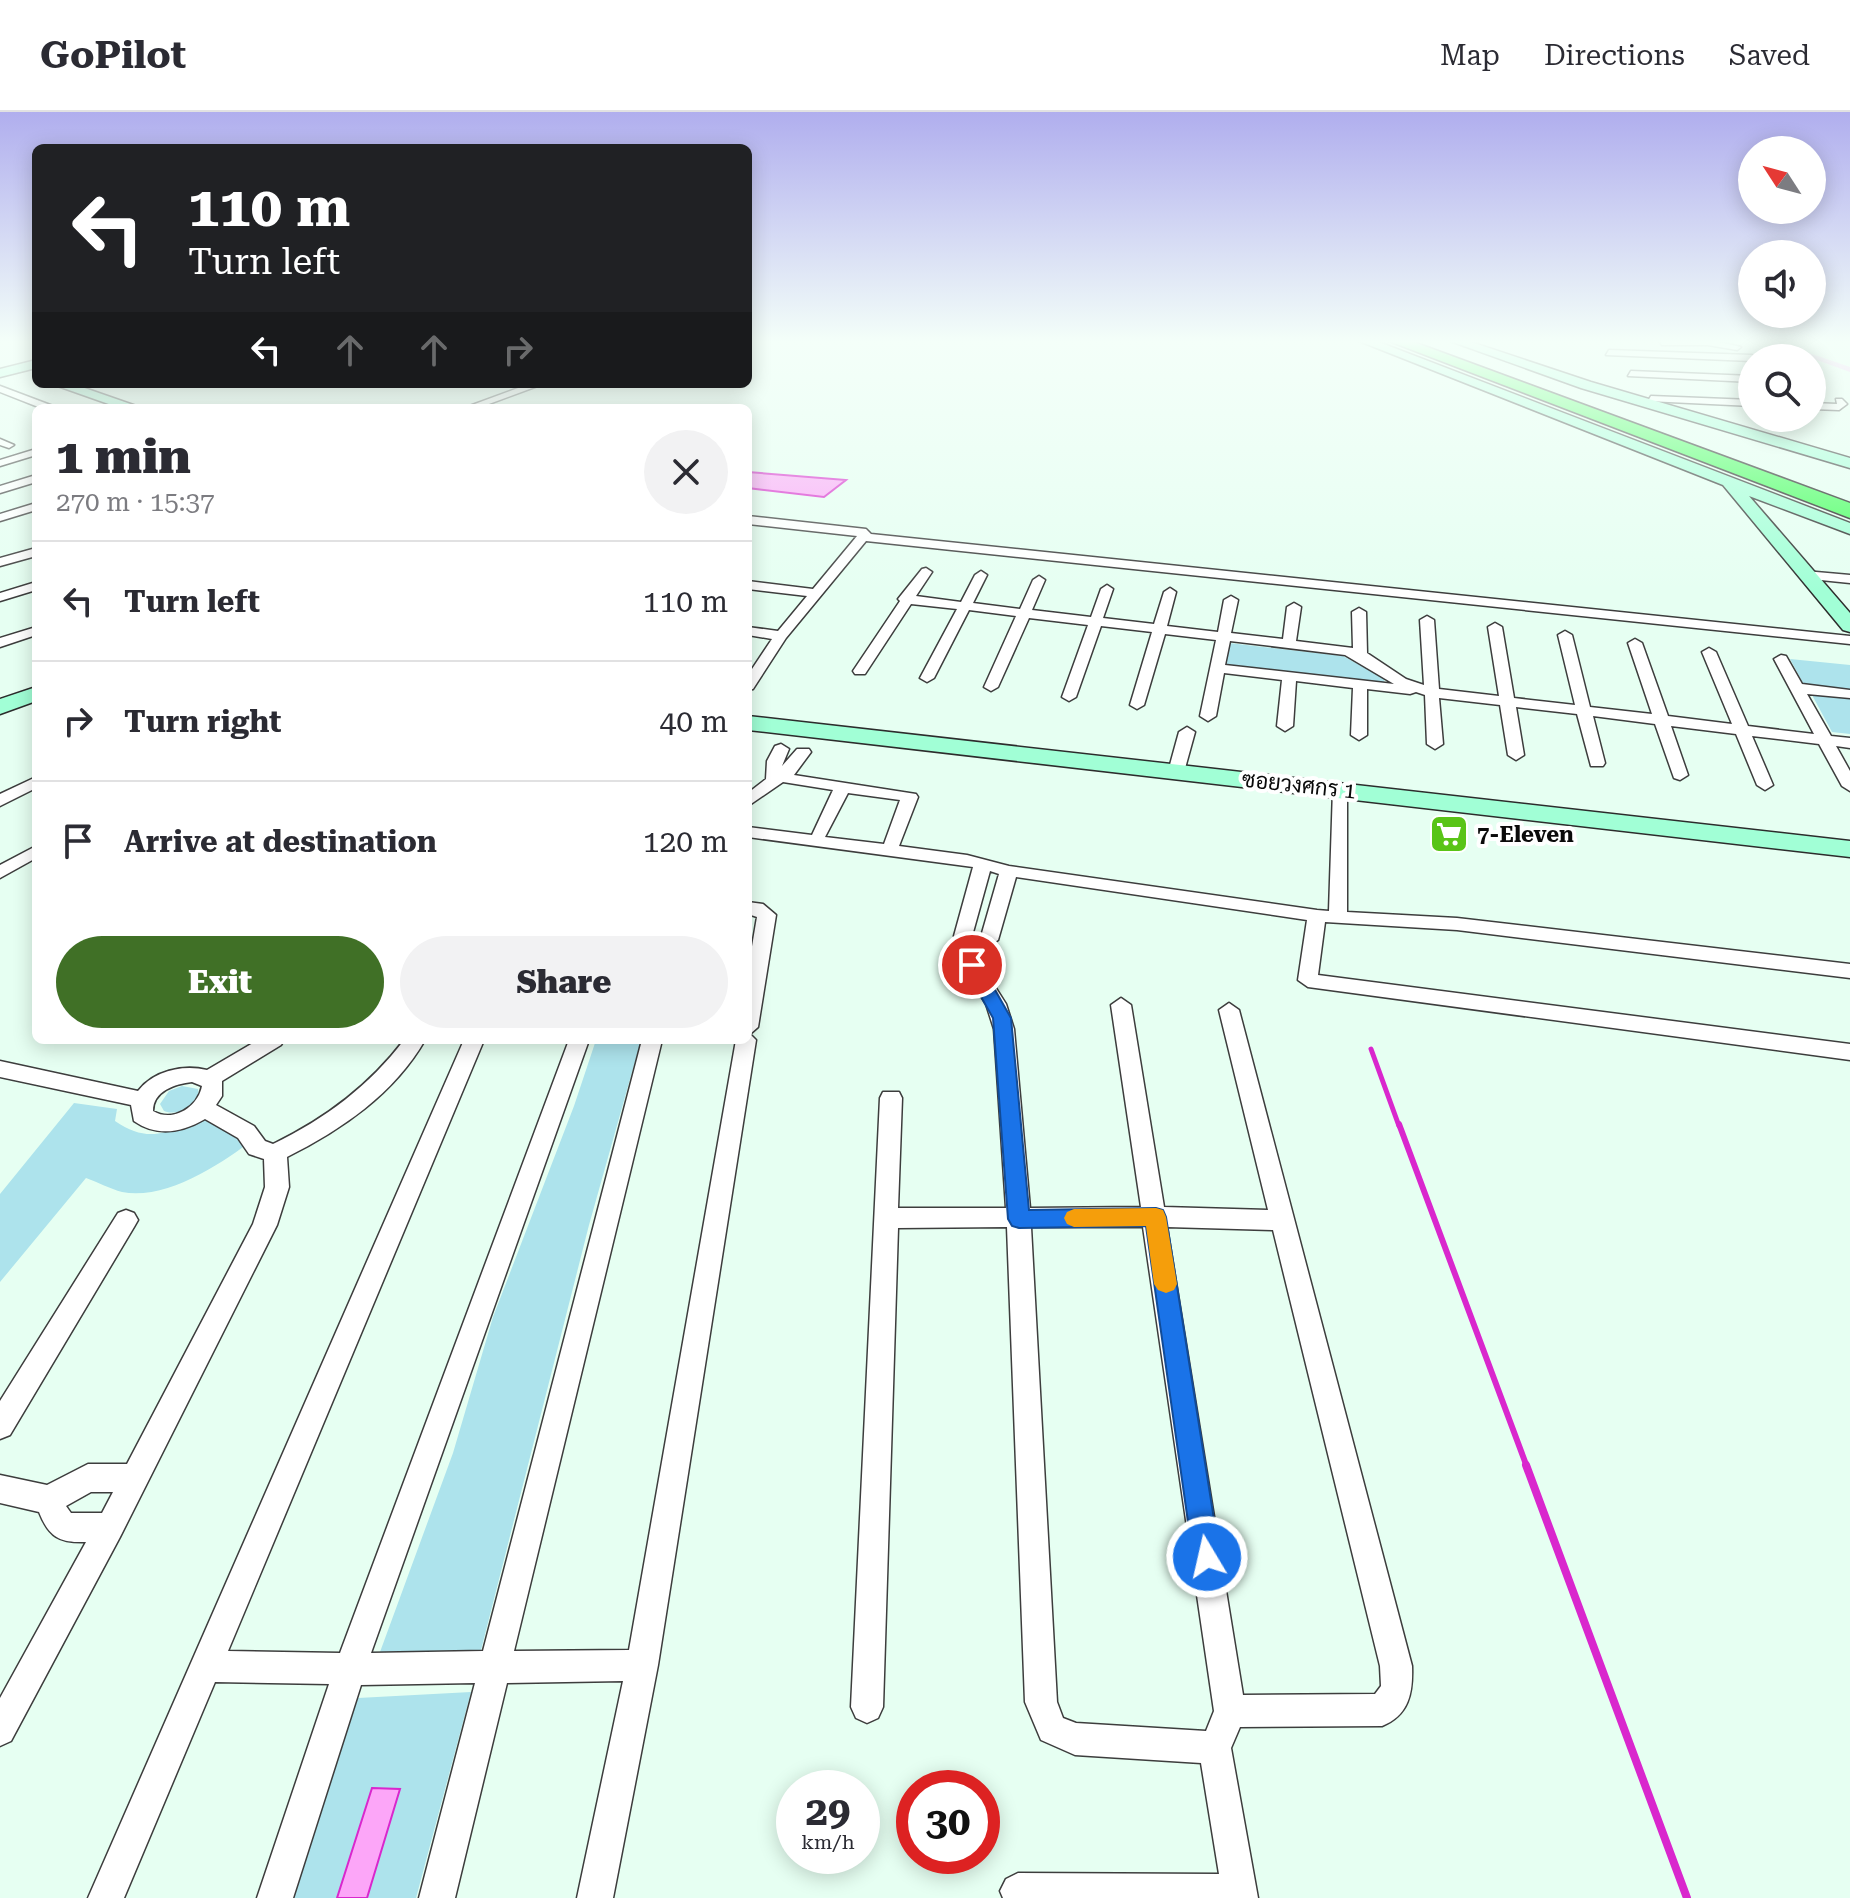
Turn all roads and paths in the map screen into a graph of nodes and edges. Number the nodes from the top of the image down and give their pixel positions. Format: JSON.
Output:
{"nodes":[{"id":1,"x":1582,"y":424,"type":"edge"},
{"id":2,"x":1607,"y":424,"type":"edge"},
{"id":3,"x":1619,"y":424,"type":"edge"},
{"id":4,"x":1654,"y":424,"type":"edge"},
{"id":5,"x":1670,"y":424,"type":"edge"},
{"id":6,"x":1725,"y":424,"type":"edge"},
{"id":7,"x":1653,"y":437,"type":"junction"},
{"id":8,"x":32,"y":453,"type":"edge"},
{"id":9,"x":0,"y":463,"type":"edge"},
{"id":10,"x":1850,"y":463,"type":"edge"},
{"id":11,"x":32,"y":479,"type":"edge"},
{"id":12,"x":1727,"y":480,"type":"junction"},
{"id":13,"x":1850,"y":482,"type":"edge"},
{"id":14,"x":0,"y":490,"type":"edge"},
{"id":15,"x":1850,"y":497,"type":"edge"},
{"id":16,"x":32,"y":507,"type":"edge"},
{"id":17,"x":1850,"y":511,"type":"edge"},
{"id":18,"x":0,"y":518,"type":"edge"},
{"id":19,"x":752,"y":520,"type":"edge"},
{"id":20,"x":1850,"y":529,"type":"edge"},
{"id":21,"x":865,"y":537,"type":"junction"},
{"id":22,"x":32,"y":553,"type":"edge"},
{"id":23,"x":0,"y":562,"type":"edge"},
{"id":24,"x":926,"y":572,"type":"dead end"},
{"id":25,"x":981,"y":575,"type":"dead end"},
{"id":26,"x":1805,"y":575,"type":"junction"},
{"id":27,"x":1850,"y":579,"type":"edge"},
{"id":28,"x":1039,"y":580,"type":"dead end"},
{"id":29,"x":752,"y":585,"type":"edge"},
{"id":30,"x":32,"y":587,"type":"edge"},
{"id":31,"x":1107,"y":589,"type":"dead end"},
{"id":32,"x":1170,"y":592,"type":"dead end"},
{"id":33,"x":815,"y":593,"type":"junction"},
{"id":34,"x":0,"y":597,"type":"edge"},
{"id":35,"x":905,"y":599,"type":"junction"},
{"id":36,"x":1231,"y":600,"type":"dead end"},
{"id":37,"x":963,"y":605,"type":"junction"},
{"id":38,"x":1294,"y":607,"type":"dead end"},
{"id":39,"x":1359,"y":612,"type":"dead end"},
{"id":40,"x":1024,"y":613,"type":"junction"},
{"id":41,"x":1427,"y":620,"type":"dead end"},
{"id":42,"x":1094,"y":623,"type":"junction"},
{"id":43,"x":1850,"y":626,"type":"edge"},
{"id":44,"x":1495,"y":627,"type":"dead end"},
{"id":45,"x":1158,"y":630,"type":"junction"},
{"id":46,"x":32,"y":632,"type":"edge"},
{"id":47,"x":752,"y":632,"type":"edge"},
{"id":48,"x":1565,"y":635,"type":"dead end"},
{"id":49,"x":781,"y":636,"type":"junction"},
{"id":50,"x":1224,"y":637,"type":"junction"},
{"id":51,"x":1850,"y":640,"type":"edge"},
{"id":52,"x":0,"y":643,"type":"edge"},
{"id":53,"x":1635,"y":643,"type":"dead end"},
{"id":54,"x":1289,"y":644,"type":"junction"},
{"id":55,"x":1709,"y":652,"type":"dead end"},
{"id":56,"x":1360,"y":655,"type":"junction"},
{"id":57,"x":1781,"y":659,"type":"dead end"},
{"id":58,"x":1217,"y":668,"type":"junction"},
{"id":59,"x":860,"y":671,"type":"dead end"},
{"id":60,"x":1289,"y":676,"type":"junction"},
{"id":61,"x":927,"y":678,"type":"dead end"},
{"id":62,"x":752,"y":680,"type":"edge"},
{"id":63,"x":1360,"y":685,"type":"junction"},
{"id":64,"x":991,"y":687,"type":"dead end"},
{"id":65,"x":1796,"y":688,"type":"junction"},
{"id":66,"x":1430,"y":692,"type":"junction"},
{"id":67,"x":1850,"y":694,"type":"edge"},
{"id":68,"x":32,"y":695,"type":"edge"},
{"id":69,"x":1069,"y":697,"type":"dead end"},
{"id":70,"x":1507,"y":701,"type":"junction"},
{"id":71,"x":1137,"y":705,"type":"dead end"},
{"id":72,"x":0,"y":707,"type":"edge"},
{"id":73,"x":1583,"y":711,"type":"junction"},
{"id":74,"x":1208,"y":716,"type":"dead end"},
{"id":75,"x":1660,"y":720,"type":"junction"},
{"id":76,"x":752,"y":725,"type":"edge"},
{"id":77,"x":1285,"y":726,"type":"dead end"},
{"id":78,"x":1742,"y":730,"type":"junction"},
{"id":79,"x":1187,"y":732,"type":"dead end"},
{"id":80,"x":1359,"y":735,"type":"dead end"},
{"id":81,"x":1825,"y":740,"type":"junction"},
{"id":82,"x":797,"y":742,"type":"junction"},
{"id":83,"x":1850,"y":743,"type":"edge"},
{"id":84,"x":1435,"y":744,"type":"dead end"},
{"id":85,"x":1516,"y":755,"type":"dead end"},
{"id":86,"x":1842,"y":759,"type":"edge"},
{"id":87,"x":1597,"y":763,"type":"dead end"},
{"id":88,"x":1176,"y":772,"type":"junction"},
{"id":89,"x":1680,"y":775,"type":"dead end"},
{"id":90,"x":777,"y":776,"type":"junction"},
{"id":91,"x":32,"y":784,"type":"edge"},
{"id":92,"x":1765,"y":785,"type":"dead end"},
{"id":93,"x":1850,"y":786,"type":"edge"},
{"id":94,"x":843,"y":787,"type":"junction"},
{"id":95,"x":1341,"y":789,"type":"junction"},
{"id":96,"x":752,"y":798,"type":"edge"},
{"id":97,"x":0,"y":801,"type":"edge"},
{"id":98,"x":752,"y":833,"type":"edge"},
{"id":99,"x":819,"y":833,"type":"dead end"},
{"id":100,"x":892,"y":843,"type":"dead end"},
{"id":101,"x":1850,"y":849,"type":"edge"},
{"id":102,"x":32,"y":853,"type":"edge"},
{"id":103,"x":983,"y":864,"type":"junction"},
{"id":104,"x":1009,"y":871,"type":"junction"},
{"id":105,"x":0,"y":873,"type":"edge"},
{"id":106,"x":752,"y":908,"type":"edge"},
{"id":107,"x":1338,"y":915,"type":"junction"},
{"id":108,"x":1317,"y":916,"type":"junction"},
{"id":109,"x":974,"y":949,"type":"junction"},
{"id":110,"x":1850,"y":971,"type":"edge"},
{"id":111,"x":752,"y":1003,"type":"edge"},
{"id":112,"x":1121,"y":1005,"type":"dead end"},
{"id":113,"x":1229,"y":1010,"type":"dead end"},
{"id":114,"x":267,"y":1044,"type":"edge"},
{"id":115,"x":412,"y":1044,"type":"edge"},
{"id":116,"x":472,"y":1044,"type":"edge"},
{"id":117,"x":578,"y":1044,"type":"edge"},
{"id":118,"x":651,"y":1044,"type":"edge"},
{"id":119,"x":745,"y":1044,"type":"edge"},
{"id":120,"x":1850,"y":1052,"type":"edge"},
{"id":121,"x":0,"y":1069,"type":"edge"},
{"id":122,"x":209,"y":1079,"type":"junction"},
{"id":123,"x":891,"y":1098,"type":"dead end"},
{"id":124,"x":143,"y":1100,"type":"junction"},
{"id":125,"x":203,"y":1108,"type":"junction"},
{"id":126,"x":275,"y":1153,"type":"junction"},
{"id":127,"x":1156,"y":1217,"type":"junction"},
{"id":128,"x":885,"y":1218,"type":"junction"},
{"id":129,"x":1019,"y":1219,"type":"junction"},
{"id":130,"x":126,"y":1220,"type":"dead end"},
{"id":131,"x":1281,"y":1220,"type":"junction"},
{"id":132,"x":0,"y":1426,"type":"edge"},
{"id":133,"x":135,"y":1478,"type":"junction"},
{"id":134,"x":0,"y":1489,"type":"edge"},
{"id":135,"x":49,"y":1500,"type":"junction"},
{"id":136,"x":110,"y":1527,"type":"junction"},
{"id":137,"x":642,"y":1665,"type":"junction"},
{"id":138,"x":206,"y":1666,"type":"junction"},
{"id":139,"x":496,"y":1667,"type":"junction"},
{"id":140,"x":350,"y":1669,"type":"junction"},
{"id":141,"x":867,"y":1707,"type":"dead end"},
{"id":142,"x":1230,"y":1711,"type":"junction"},
{"id":143,"x":0,"y":1730,"type":"edge"},
{"id":144,"x":1215,"y":1748,"type":"junction"},
{"id":145,"x":1018,"y":1891,"type":"dead end"},
{"id":146,"x":1239,"y":1895,"type":"edge"},
{"id":147,"x":106,"y":1898,"type":"edge"},
{"id":148,"x":275,"y":1898,"type":"edge"},
{"id":149,"x":437,"y":1898,"type":"edge"},
{"id":150,"x":595,"y":1898,"type":"edge"}],
"edges":[{"from":1,"to":12,"type":"street"},
{"from":2,"to":7,"type":"highway"},
{"from":3,"to":7,"type":"highway"},
{"from":4,"to":15,"type":"highway"},
{"from":5,"to":13,"type":"highway"},
{"from":6,"to":10,"type":"street"},
{"from":7,"to":17,"type":"highway"},
{"from":8,"to":9,"type":"street"},
{"from":11,"to":14,"type":"street"},
{"from":12,"to":20,"type":"street"},
{"from":12,"to":26,"type":"street"},
{"from":16,"to":18,"type":"street"},
{"from":19,"to":21,"type":"street"},
{"from":21,"to":33,"type":"street"},
{"from":21,"to":51,"type":"street"},
{"from":22,"to":23,"type":"street"},
{"from":24,"to":35,"type":"street"},
{"from":25,"to":37,"type":"street"},
{"from":26,"to":27,"type":"street"},
{"from":26,"to":43,"type":"street"},
{"from":28,"to":40,"type":"street"},
{"from":29,"to":33,"type":"street"},
{"from":30,"to":34,"type":"street"},
{"from":31,"to":42,"type":"street"},
{"from":32,"to":45,"type":"street"},
{"from":33,"to":49,"type":"street"},
{"from":35,"to":37,"type":"street"},
{"from":35,"to":59,"type":"street"},
{"from":36,"to":50,"type":"street"},
{"from":37,"to":40,"type":"street"},
{"from":37,"to":61,"type":"street"},
{"from":38,"to":54,"type":"street"},
{"from":39,"to":56,"type":"street"},
{"from":40,"to":42,"type":"street"},
{"from":40,"to":64,"type":"street"},
{"from":41,"to":66,"type":"street"},
{"from":42,"to":45,"type":"street"},
{"from":42,"to":69,"type":"street"},
{"from":44,"to":70,"type":"street"},
{"from":45,"to":50,"type":"street"},
{"from":45,"to":71,"type":"street"},
{"from":46,"to":52,"type":"street"},
{"from":47,"to":49,"type":"street"},
{"from":48,"to":73,"type":"street"},
{"from":49,"to":62,"type":"street"},
{"from":50,"to":54,"type":"street"},
{"from":50,"to":58,"type":"street"},
{"from":53,"to":75,"type":"street"},
{"from":54,"to":56,"type":"street"},
{"from":55,"to":78,"type":"street"},
{"from":56,"to":66,"type":"street"},
{"from":57,"to":65,"type":"street"},
{"from":58,"to":60,"type":"street"},
{"from":58,"to":74,"type":"street"},
{"from":60,"to":63,"type":"street"},
{"from":60,"to":77,"type":"street"},
{"from":63,"to":66,"type":"street"},
{"from":63,"to":80,"type":"street"},
{"from":65,"to":67,"type":"street"},
{"from":65,"to":81,"type":"street"},
{"from":66,"to":70,"type":"street"},
{"from":66,"to":84,"type":"street"},
{"from":68,"to":72,"type":"street"},
{"from":70,"to":73,"type":"street"},
{"from":70,"to":85,"type":"street"},
{"from":73,"to":75,"type":"street"},
{"from":73,"to":87,"type":"street"},
{"from":75,"to":78,"type":"street"},
{"from":75,"to":89,"type":"street"},
{"from":76,"to":82,"type":"street","name":"ซอยวงศกร 1"},
{"from":78,"to":81,"type":"street"},
{"from":78,"to":92,"type":"street"},
{"from":79,"to":88,"type":"street"},
{"from":81,"to":83,"type":"street"},
{"from":81,"to":86,"type":"street"},
{"from":82,"to":88,"type":"street","name":"ซอยวงศกร 1"},
{"from":82,"to":90,"type":"street"},
{"from":86,"to":93,"type":"street"},
{"from":88,"to":95,"type":"street","name":"ซอยวงศกร 1"},
{"from":90,"to":94,"type":"street"},
{"from":90,"to":96,"type":"street"},
{"from":91,"to":97,"type":"street"},
{"from":94,"to":99,"type":"street"},
{"from":94,"to":100,"type":"street"},
{"from":95,"to":101,"type":"street","name":"ซอยวงศกร 1"},
{"from":95,"to":107,"type":"street"},
{"from":98,"to":103,"type":"street"},
{"from":102,"to":105,"type":"street"},
{"from":103,"to":104,"type":"street"},
{"from":103,"to":109,"type":"street"},
{"from":104,"to":108,"type":"street"},
{"from":104,"to":109,"type":"street"},
{"from":106,"to":111,"type":"street"},
{"from":107,"to":108,"type":"street"},
{"from":107,"to":110,"type":"street"},
{"from":108,"to":120,"type":"street"},
{"from":109,"to":129,"type":"street"},
{"from":112,"to":127,"type":"street"},
{"from":113,"to":131,"type":"street"},
{"from":114,"to":122,"type":"street"},
{"from":115,"to":126,"type":"street"},
{"from":116,"to":138,"type":"street"},
{"from":117,"to":140,"type":"street"},
{"from":118,"to":139,"type":"street"},
{"from":119,"to":137,"type":"street"},
{"from":121,"to":124,"type":"street"},
{"from":122,"to":124,"type":"street"},
{"from":122,"to":125,"type":"street"},
{"from":123,"to":128,"type":"street"},
{"from":124,"to":125,"type":"street"},
{"from":125,"to":126,"type":"street"},
{"from":126,"to":133,"type":"street"},
{"from":127,"to":129,"type":"street"},
{"from":127,"to":131,"type":"street"},
{"from":127,"to":142,"type":"street"},
{"from":128,"to":129,"type":"street"},
{"from":128,"to":141,"type":"street"},
{"from":129,"to":144,"type":"street"},
{"from":130,"to":132,"type":"street"},
{"from":131,"to":142,"type":"street"},
{"from":133,"to":135,"type":"street"},
{"from":133,"to":136,"type":"street"},
{"from":134,"to":135,"type":"street"},
{"from":135,"to":136,"type":"street"},
{"from":136,"to":143,"type":"street"},
{"from":137,"to":139,"type":"street"},
{"from":137,"to":150,"type":"street"},
{"from":138,"to":140,"type":"street"},
{"from":138,"to":147,"type":"street"},
{"from":139,"to":140,"type":"street"},
{"from":139,"to":149,"type":"street"},
{"from":140,"to":148,"type":"street"},
{"from":142,"to":144,"type":"street"},
{"from":144,"to":146,"type":"street"},
{"from":145,"to":146,"type":"street"}]}
